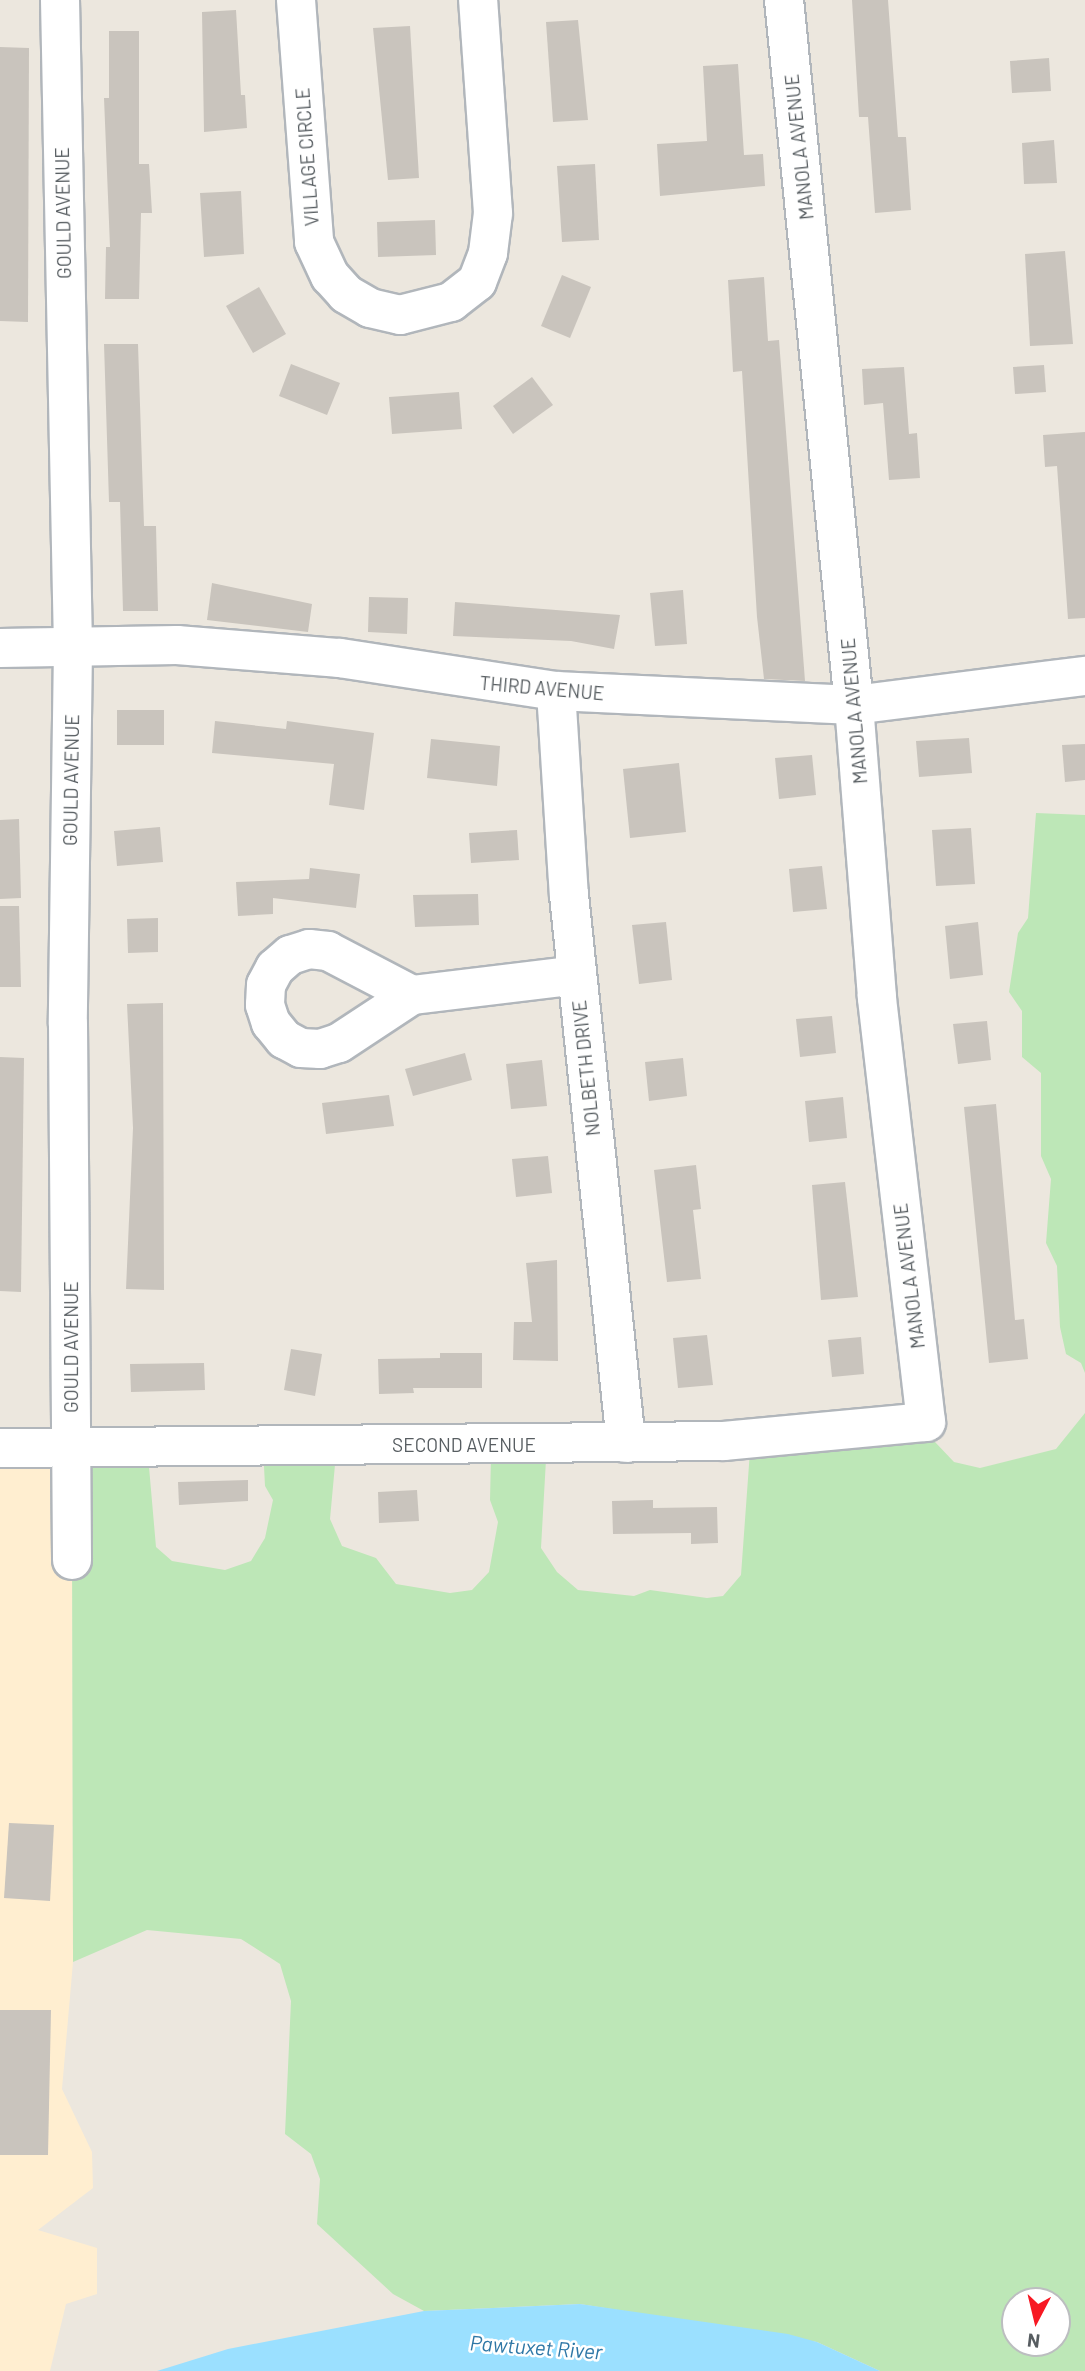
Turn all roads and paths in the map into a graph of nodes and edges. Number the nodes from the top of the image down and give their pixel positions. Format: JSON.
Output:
{"nodes":[{"id":1,"x":61,"y":0,"type":"edge"},
{"id":2,"x":296,"y":0,"type":"edge"},
{"id":3,"x":478,"y":0,"type":"edge"},
{"id":4,"x":784,"y":0,"type":"edge"},
{"id":5,"x":73,"y":647,"type":"junction"},
{"id":6,"x":0,"y":648,"type":"edge"},
{"id":7,"x":1085,"y":676,"type":"edge"},
{"id":8,"x":556,"y":691,"type":"junction"},
{"id":9,"x":854,"y":705,"type":"junction"},
{"id":10,"x":577,"y":975,"type":"junction"},
{"id":11,"x":412,"y":995,"type":"dead end"},
{"id":12,"x":926,"y":1422,"type":"joint"},
{"id":13,"x":626,"y":1443,"type":"junction"},
{"id":14,"x":0,"y":1448,"type":"edge"},
{"id":15,"x":71,"y":1448,"type":"junction"},
{"id":16,"x":72,"y":1560,"type":"dead end"}],
"edges":[{"from":1,"to":5,"type":"street","name":"GOULD AVENUE"},
{"from":2,"to":3,"type":"street","name":"VILLAGE CIRCLE"},
{"from":4,"to":9,"type":"street","name":"MANOLA AVENUE"},
{"from":5,"to":6,"type":"street","name":"THIRD AVENUE"},
{"from":5,"to":8,"type":"street","name":"THIRD AVENUE"},
{"from":5,"to":15,"type":"street","name":"GOULD AVENUE"},
{"from":7,"to":9,"type":"street","name":"THIRD AVENUE"},
{"from":8,"to":9,"type":"street","name":"THIRD AVENUE"},
{"from":8,"to":10,"type":"street","name":"NOLBETH DRIVE"},
{"from":9,"to":12,"type":"street","name":"MANOLA AVENUE"},
{"from":10,"to":11,"type":"street"},
{"from":10,"to":13,"type":"street","name":"NOLBETH DRIVE"},
{"from":12,"to":13,"type":"street","name":"SECOND AVENUE"},
{"from":13,"to":15,"type":"street","name":"SECOND AVENUE"},
{"from":14,"to":15,"type":"street","name":"SECOND AVENUE"},
{"from":15,"to":16,"type":"street","name":"GOULD AVENUE"}]}
